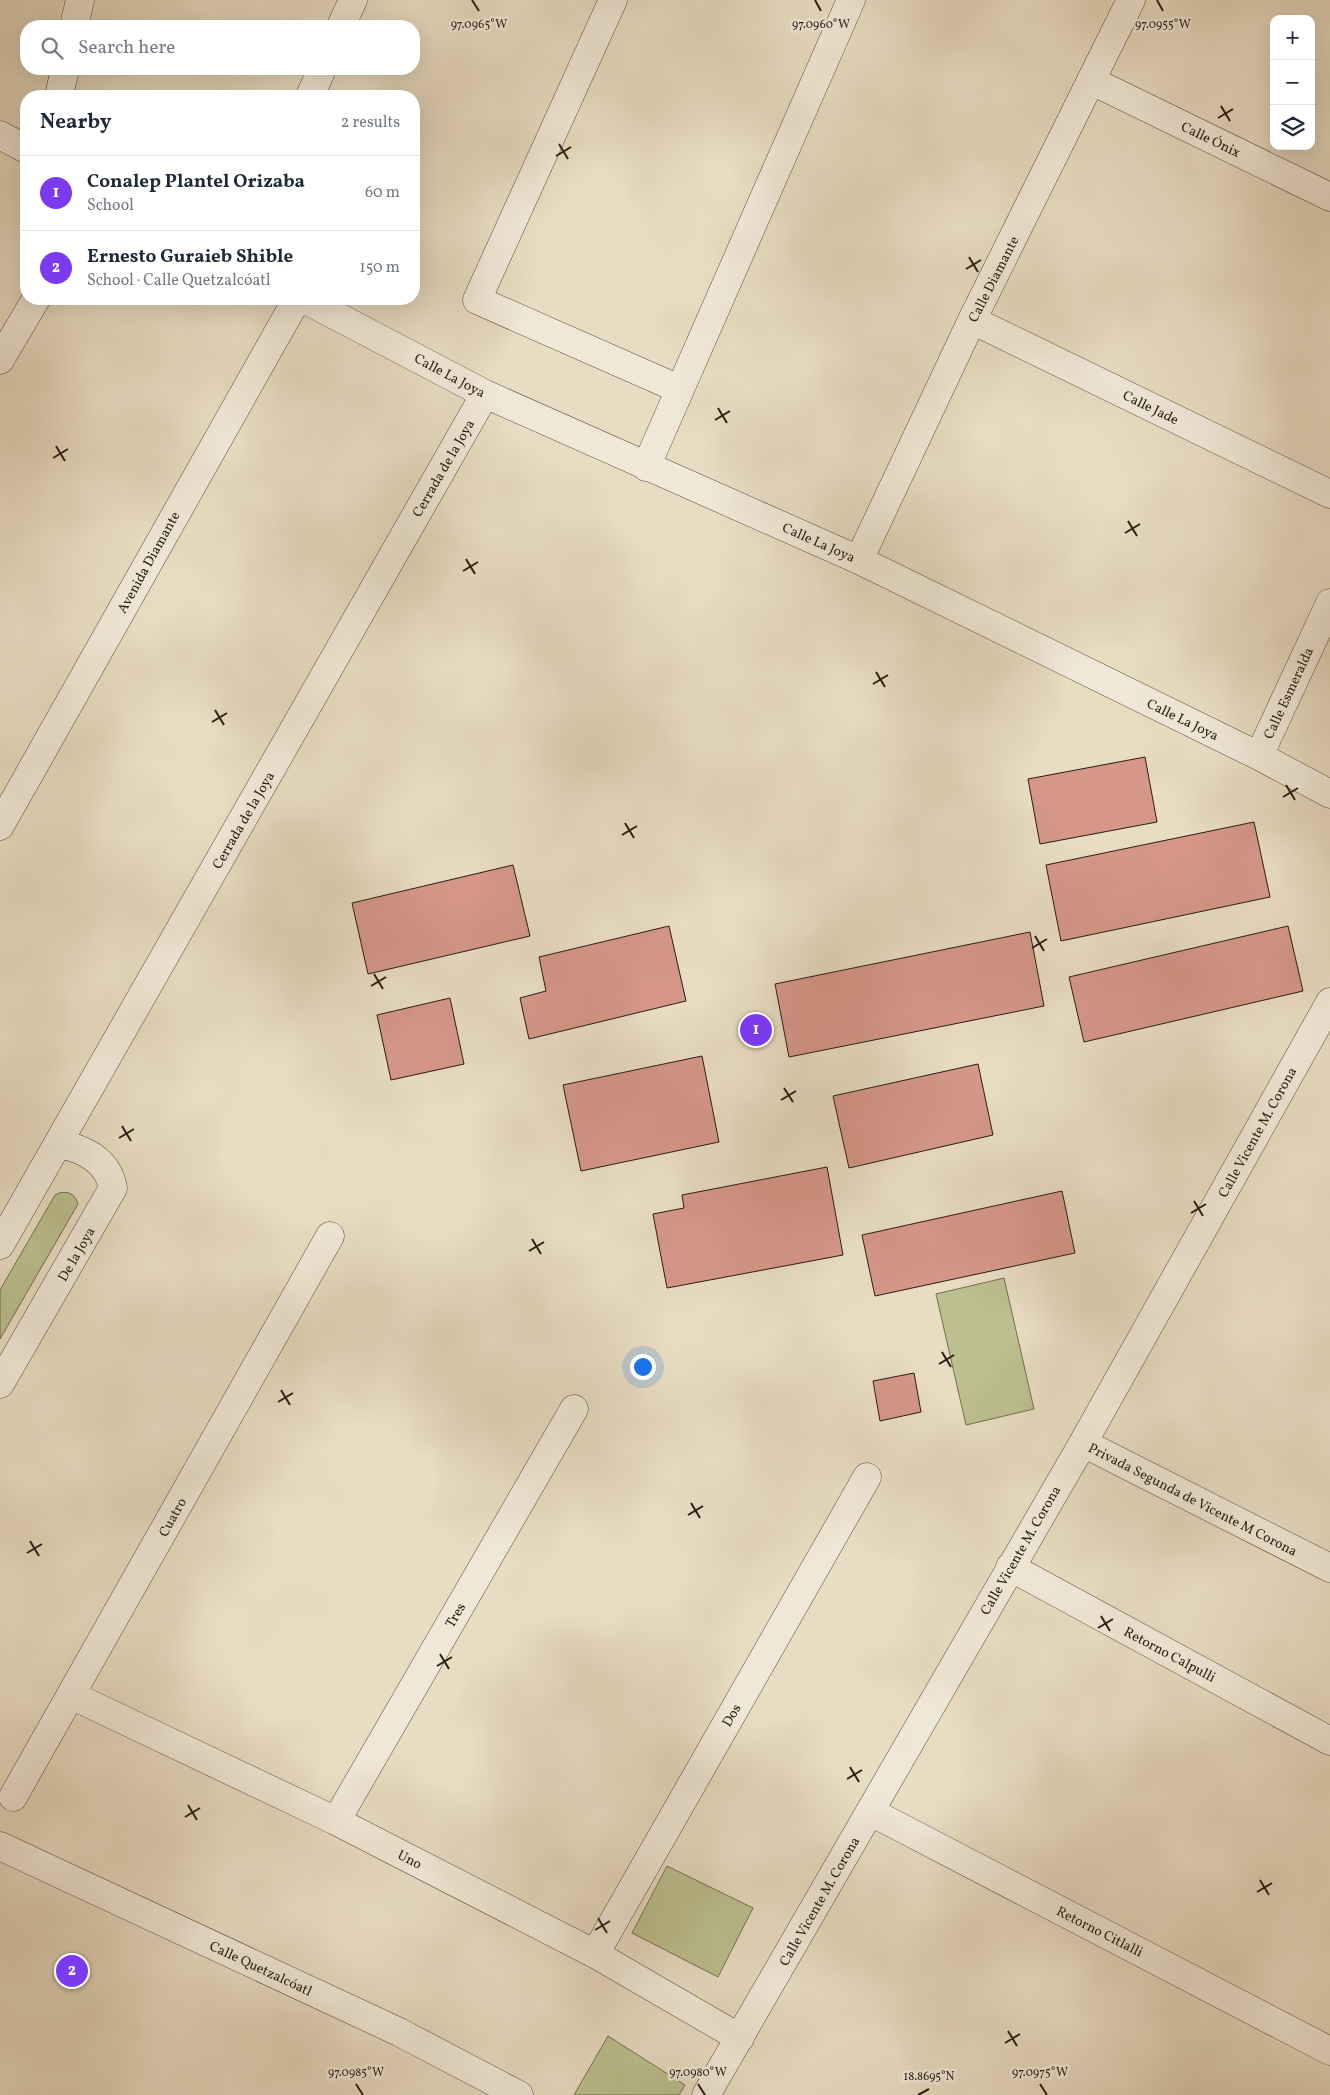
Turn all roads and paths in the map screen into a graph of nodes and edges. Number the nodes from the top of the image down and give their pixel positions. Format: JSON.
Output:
{"nodes":[{"id":1,"x":80,"y":0,"type":"edge"},
{"id":2,"x":352,"y":0,"type":"edge"},
{"id":3,"x":613,"y":0,"type":"edge"},
{"id":4,"x":851,"y":0,"type":"edge"},
{"id":5,"x":1131,"y":0,"type":"edge"},
{"id":6,"x":75,"y":20,"type":"edge"},
{"id":7,"x":344,"y":20,"type":"edge"},
{"id":8,"x":64,"y":75,"type":"edge"},
{"id":9,"x":319,"y":75,"type":"edge"},
{"id":10,"x":1092,"y":81,"type":"junction"},
{"id":11,"x":60,"y":90,"type":"edge"},
{"id":12,"x":313,"y":90,"type":"edge"},
{"id":13,"x":0,"y":135,"type":"edge"},
{"id":14,"x":20,"y":146,"type":"edge"},
{"id":15,"x":1330,"y":197,"type":"edge"},
{"id":16,"x":32,"y":305,"type":"edge"},
{"id":17,"x":294,"y":305,"type":"edge"},
{"id":18,"x":315,"y":305,"type":"edge"},
{"id":19,"x":972,"y":320,"type":"junction"},
{"id":20,"x":0,"y":360,"type":"edge"},
{"id":21,"x":679,"y":389,"type":"junction"},
{"id":22,"x":485,"y":394,"type":"junction"},
{"id":23,"x":646,"y":467,"type":"junction"},
{"id":24,"x":1330,"y":494,"type":"edge"},
{"id":25,"x":859,"y":560,"type":"junction"},
{"id":26,"x":1330,"y":603,"type":"edge"},
{"id":27,"x":1259,"y":756,"type":"junction"},
{"id":28,"x":1330,"y":794,"type":"edge"},
{"id":29,"x":0,"y":826,"type":"edge"},
{"id":30,"x":1330,"y":1002,"type":"edge"},
{"id":31,"x":59,"y":1144,"type":"junction"},
{"id":32,"x":330,"y":1236,"type":"dead end"},
{"id":33,"x":0,"y":1245,"type":"edge"},
{"id":34,"x":0,"y":1384,"type":"edge"},
{"id":35,"x":574,"y":1409,"type":"dead end"},
{"id":36,"x":1083,"y":1443,"type":"junction"},
{"id":37,"x":867,"y":1477,"type":"dead end"},
{"id":38,"x":1010,"y":1567,"type":"junction"},
{"id":39,"x":1330,"y":1568,"type":"edge"},
{"id":40,"x":71,"y":1696,"type":"junction"},
{"id":41,"x":1330,"y":1741,"type":"edge"},
{"id":42,"x":13,"y":1797,"type":"dead end"},
{"id":43,"x":871,"y":1812,"type":"junction"},
{"id":44,"x":336,"y":1821,"type":"junction"},
{"id":45,"x":0,"y":1846,"type":"edge"},
{"id":46,"x":595,"y":1954,"type":"junction"},
{"id":47,"x":740,"y":2038,"type":"junction"},
{"id":48,"x":1330,"y":2051,"type":"edge"},
{"id":49,"x":519,"y":2095,"type":"edge"},
{"id":50,"x":706,"y":2095,"type":"edge"}],
"edges":[{"from":1,"to":6,"type":"street"},
{"from":2,"to":7,"type":"street"},
{"from":3,"to":21,"type":"street"},
{"from":4,"to":21,"type":"street"},
{"from":5,"to":10,"type":"street","name":"Calle Diamante"},
{"from":8,"to":11,"type":"street"},
{"from":9,"to":12,"type":"street"},
{"from":10,"to":15,"type":"street","name":"Calle Ónix"},
{"from":10,"to":19,"type":"street","name":"Calle Diamante"},
{"from":13,"to":14,"type":"street"},
{"from":16,"to":20,"type":"street"},
{"from":17,"to":29,"type":"street","name":"Avenida Diamante"},
{"from":18,"to":22,"type":"street","name":"Calle La Joya"},
{"from":19,"to":24,"type":"street","name":"Calle Jade"},
{"from":19,"to":25,"type":"street","name":"Calle Diamante"},
{"from":21,"to":23,"type":"street"},
{"from":22,"to":23,"type":"street","name":"Calle La Joya"},
{"from":22,"to":31,"type":"street","name":"Cerrada de la Joya"},
{"from":23,"to":25,"type":"street","name":"Calle La Joya"},
{"from":25,"to":27,"type":"street","name":"Calle La Joya"},
{"from":26,"to":27,"type":"street","name":"Calle Esmeralda"},
{"from":27,"to":28,"type":"street","name":"Calle La Joya"},
{"from":30,"to":36,"type":"street","name":"Calle Vicente M. Corona"},
{"from":31,"to":33,"type":"street","name":"Cerrada de la Joya"},
{"from":31,"to":34,"type":"street","name":"De la Joya"},
{"from":32,"to":40,"type":"street","name":"Cuatro"},
{"from":35,"to":44,"type":"street","name":"Tres"},
{"from":36,"to":38,"type":"street","name":"Calle Vicente M. Corona"},
{"from":36,"to":39,"type":"street","name":"Privada Segunda de Vicente M Corona"},
{"from":37,"to":46,"type":"street","name":"Dos"},
{"from":38,"to":41,"type":"street","name":"Retorno Calpulli"},
{"from":38,"to":43,"type":"street","name":"Calle Vicente M. Corona"},
{"from":40,"to":42,"type":"street","name":"Cuatro"},
{"from":40,"to":44,"type":"street","name":"Uno"},
{"from":43,"to":47,"type":"street","name":"Calle Vicente M. Corona"},
{"from":43,"to":48,"type":"street","name":"Retorno Citlalli"},
{"from":44,"to":46,"type":"street","name":"Uno"},
{"from":45,"to":49,"type":"street","name":"Calle Quetzalcóatl"},
{"from":46,"to":47,"type":"street","name":"Uno"},
{"from":47,"to":50,"type":"street","name":"Calle Vicente M. Corona"}]}
